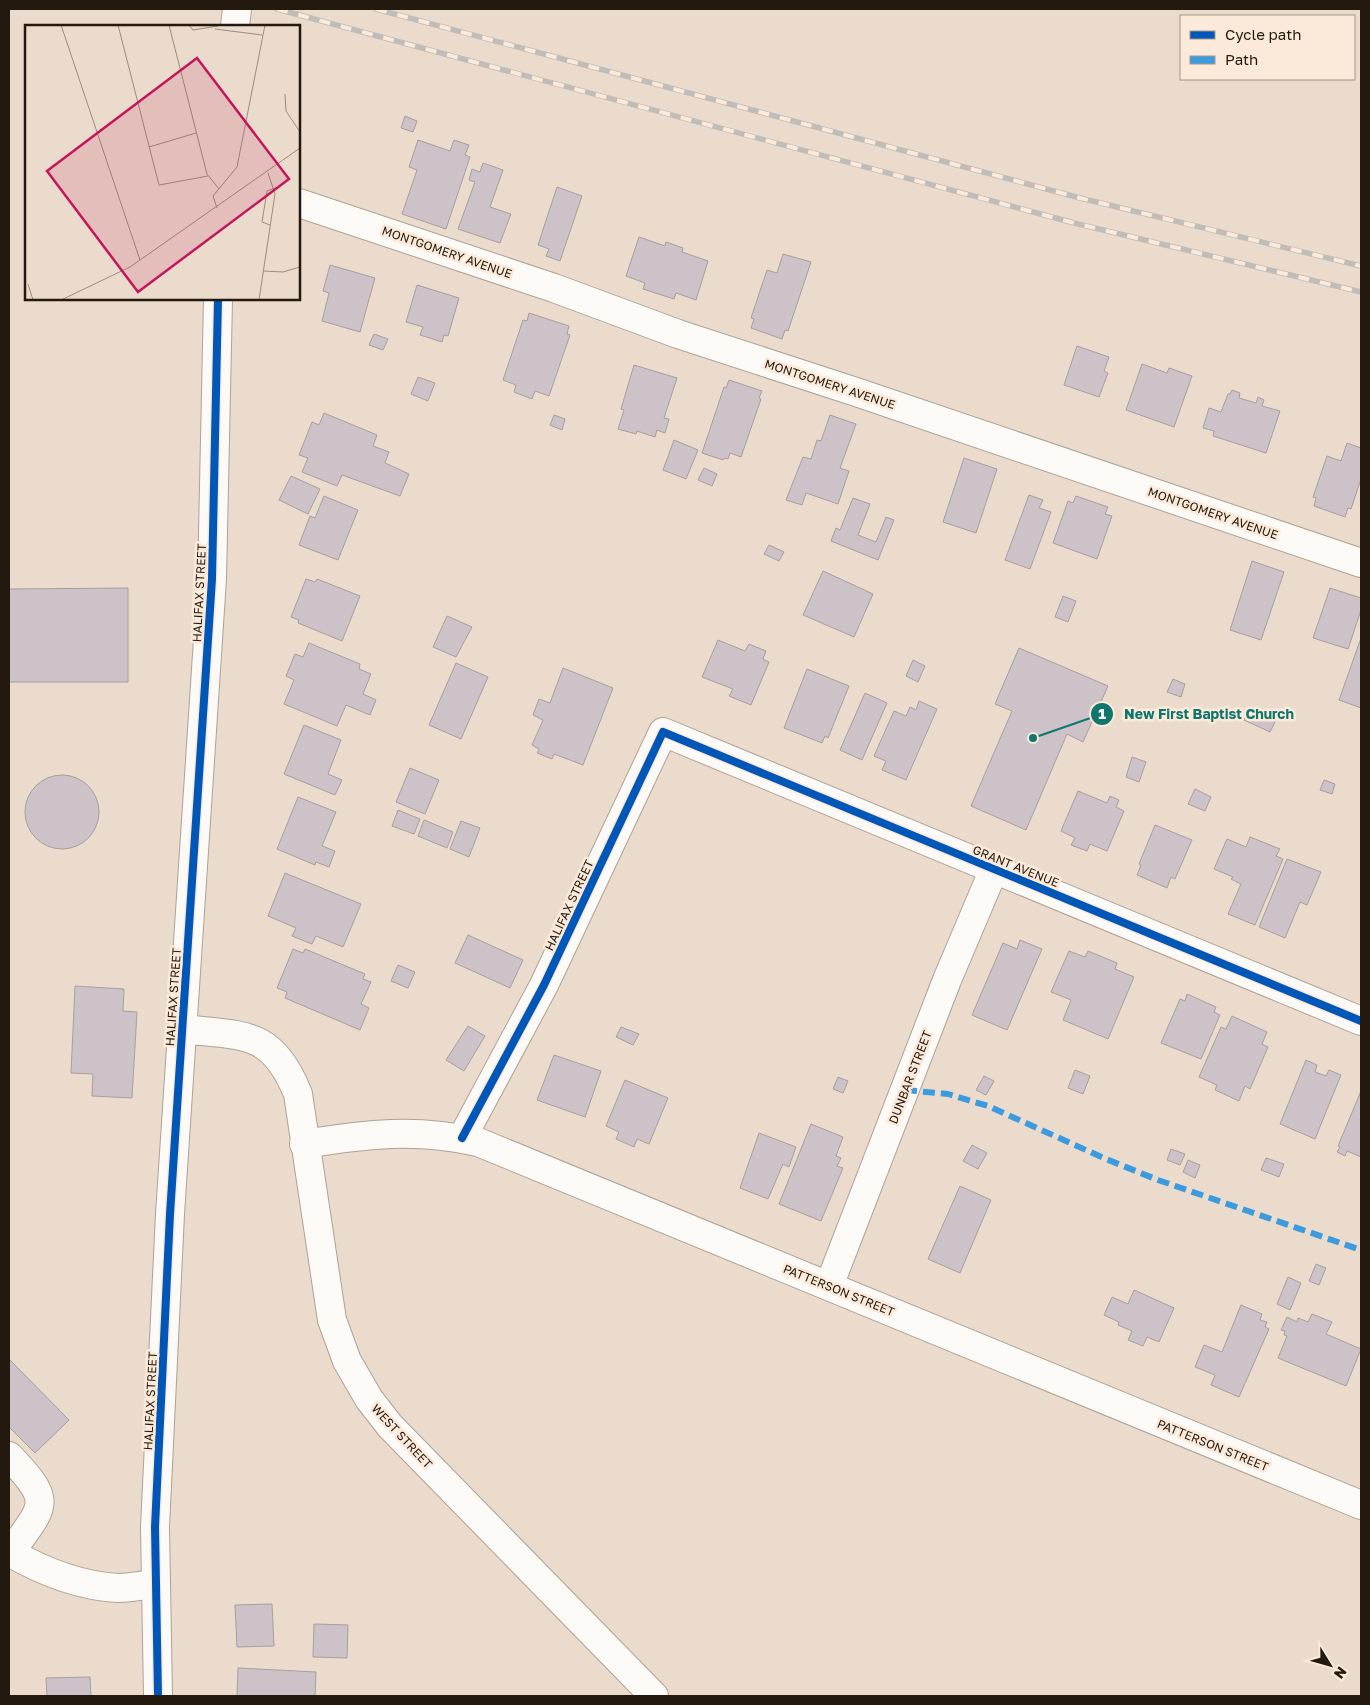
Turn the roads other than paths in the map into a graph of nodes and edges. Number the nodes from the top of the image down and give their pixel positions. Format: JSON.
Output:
{"nodes":[{"id":1,"x":238,"y":9,"type":"edge"},
{"id":2,"x":235,"y":25,"type":"edge"},
{"id":3,"x":300,"y":203,"type":"edge"},
{"id":4,"x":218,"y":300,"type":"edge"},
{"id":5,"x":1361,"y":563,"type":"edge"},
{"id":6,"x":663,"y":732,"type":"joint"},
{"id":7,"x":994,"y":869,"type":"junction"},
{"id":8,"x":1361,"y":1021,"type":"edge"},
{"id":9,"x":182,"y":1029,"type":"junction"},
{"id":10,"x":462,"y":1138,"type":"junction"},
{"id":11,"x":304,"y":1144,"type":"junction"},
{"id":12,"x":829,"y":1286,"type":"junction"},
{"id":13,"x":9,"y":1456,"type":"edge"},
{"id":14,"x":1361,"y":1505,"type":"edge"},
{"id":15,"x":9,"y":1552,"type":"edge"},
{"id":16,"x":156,"y":1584,"type":"junction"},
{"id":17,"x":158,"y":1696,"type":"edge"},
{"id":18,"x":654,"y":1696,"type":"edge"}],
"edges":[{"from":1,"to":2,"type":"street"},
{"from":3,"to":5,"type":"street","name":"MONTGOMERY AVENUE"},
{"from":4,"to":9,"type":"street","name":"HALIFAX STREET"},
{"from":6,"to":7,"type":"street","name":"GRANT AVENUE"},
{"from":6,"to":10,"type":"street","name":"HALIFAX STREET"},
{"from":7,"to":8,"type":"street","name":"GRANT AVENUE"},
{"from":7,"to":12,"type":"street","name":"DUNBAR STREET"},
{"from":9,"to":11,"type":"street","name":"WEST STREET"},
{"from":9,"to":16,"type":"street","name":"HALIFAX STREET"},
{"from":10,"to":11,"type":"street","name":"PATTERSON STREET"},
{"from":10,"to":12,"type":"street","name":"PATTERSON STREET"},
{"from":11,"to":18,"type":"street","name":"WEST STREET"},
{"from":12,"to":14,"type":"street","name":"PATTERSON STREET"},
{"from":13,"to":15,"type":"street"},
{"from":15,"to":16,"type":"street"},
{"from":16,"to":17,"type":"street","name":"HALIFAX STREET"}]}
